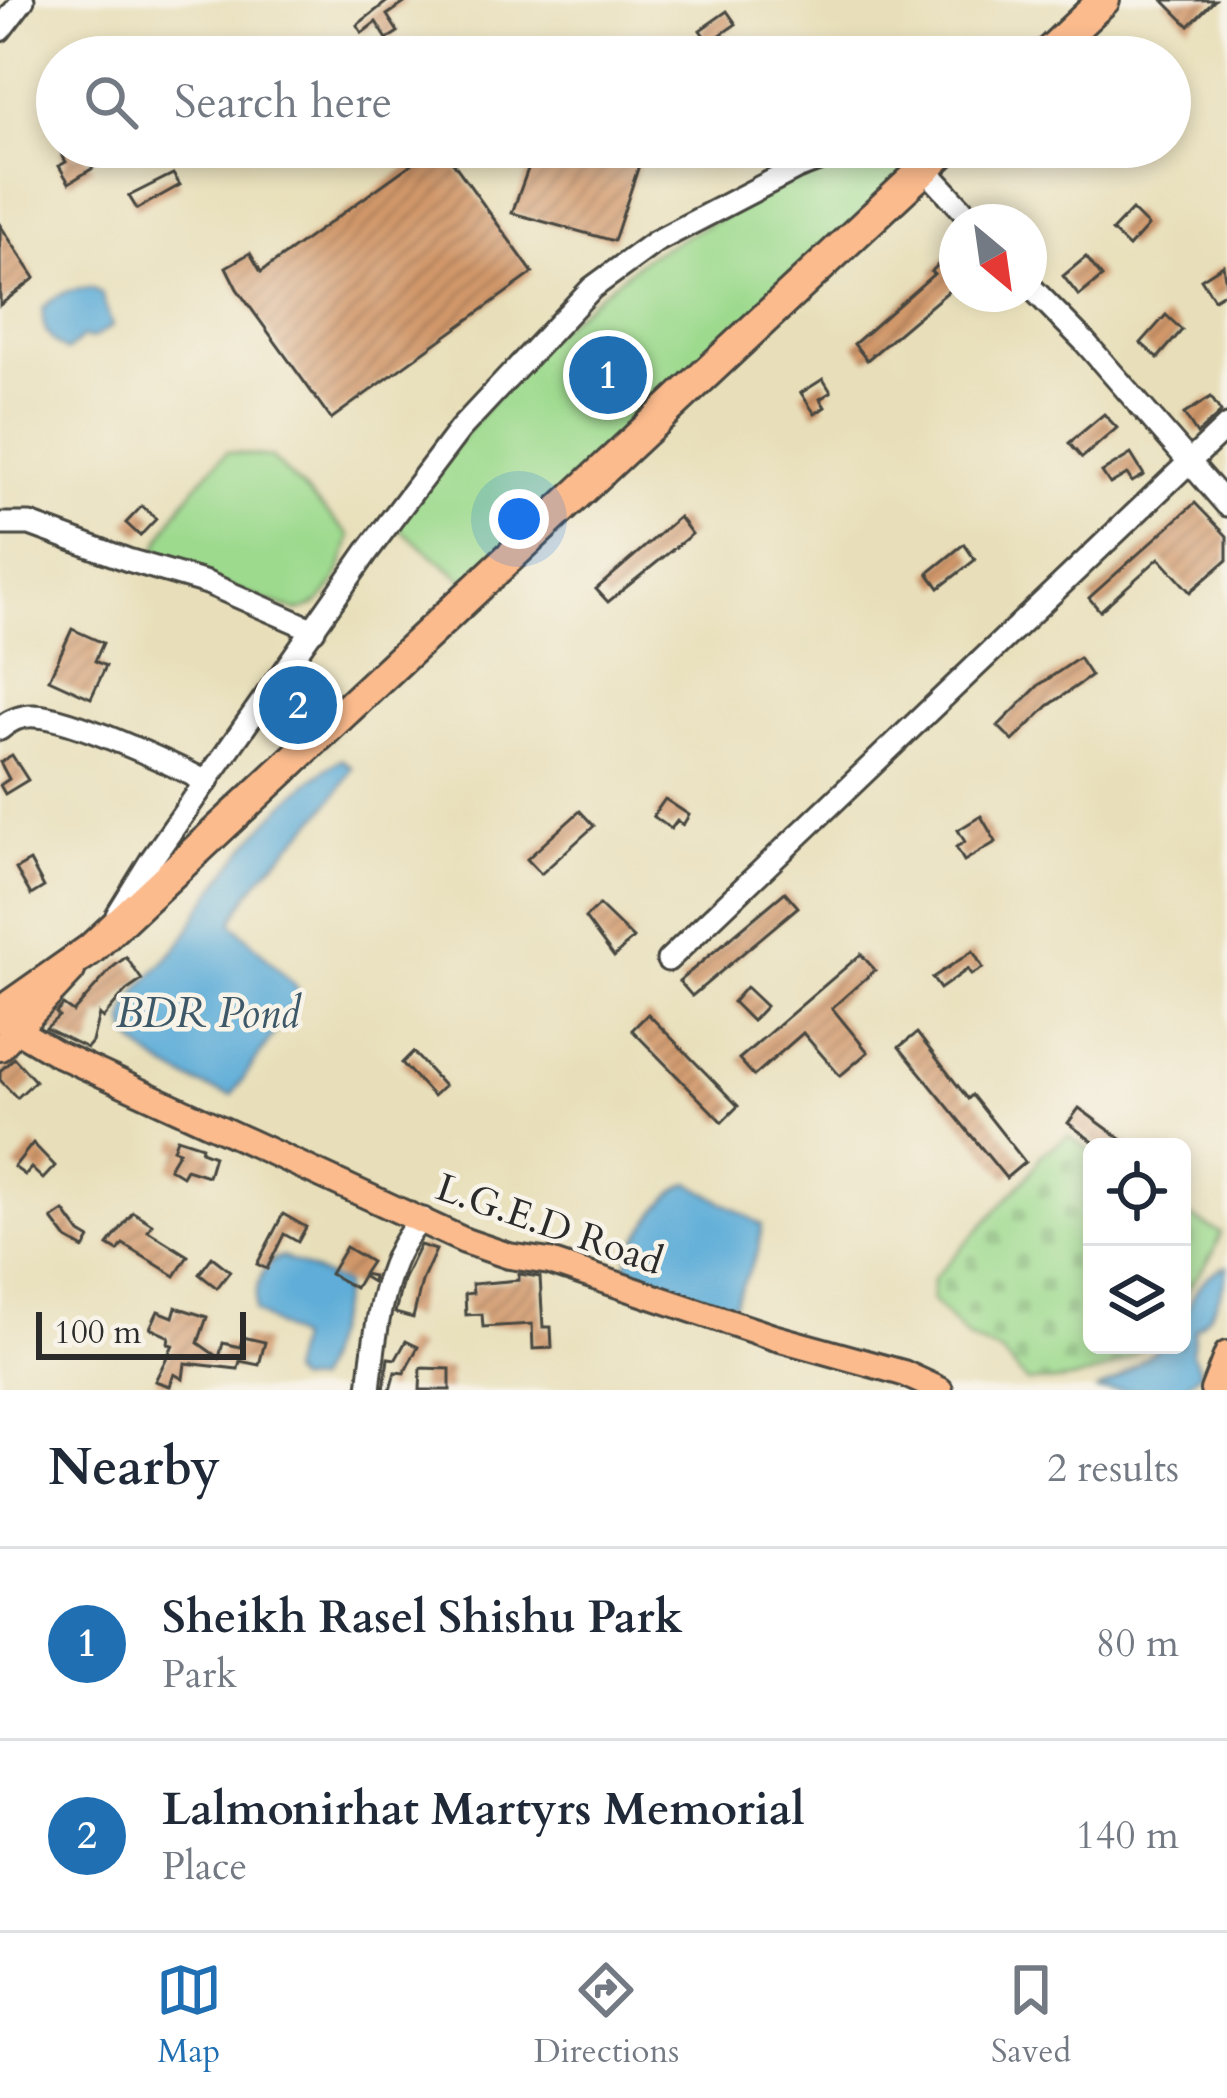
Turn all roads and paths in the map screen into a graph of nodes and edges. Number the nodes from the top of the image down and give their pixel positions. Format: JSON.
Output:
{"nodes":[{"id":1,"x":23,"y":0,"type":"edge"},
{"id":2,"x":1093,"y":4,"type":"edge"},
{"id":3,"x":0,"y":30,"type":"edge"},
{"id":4,"x":1063,"y":36,"type":"edge"},
{"id":5,"x":797,"y":168,"type":"edge"},
{"id":6,"x":925,"y":169,"type":"joint"},
{"id":7,"x":957,"y":204,"type":"edge"},
{"id":8,"x":1047,"y":303,"type":"edge"},
{"id":9,"x":1227,"y":426,"type":"edge"},
{"id":10,"x":1190,"y":464,"type":"junction"},
{"id":11,"x":1227,"y":505,"type":"edge"},
{"id":12,"x":0,"y":524,"type":"edge"},
{"id":13,"x":314,"y":629,"type":"junction"},
{"id":14,"x":0,"y":730,"type":"edge"},
{"id":15,"x":207,"y":782,"type":"junction"},
{"id":16,"x":98,"y":943,"type":"junction"},
{"id":17,"x":668,"y":960,"type":"dead end"},
{"id":18,"x":5,"y":1028,"type":"edge"},
{"id":19,"x":423,"y":1219,"type":"junction"},
{"id":20,"x":1227,"y":1354,"type":"edge"},
{"id":21,"x":369,"y":1390,"type":"edge"},
{"id":22,"x":940,"y":1390,"type":"edge"},
{"id":23,"x":1214,"y":1390,"type":"edge"}],
"edges":[{"from":1,"to":3,"type":"street"},
{"from":2,"to":4,"type":"highway"},
{"from":5,"to":13,"type":"street"},
{"from":6,"to":7,"type":"street"},
{"from":6,"to":16,"type":"highway"},
{"from":8,"to":10,"type":"street"},
{"from":9,"to":10,"type":"street"},
{"from":10,"to":11,"type":"street"},
{"from":10,"to":17,"type":"street"},
{"from":12,"to":13,"type":"street"},
{"from":13,"to":15,"type":"street"},
{"from":14,"to":15,"type":"street"},
{"from":15,"to":16,"type":"street"},
{"from":16,"to":18,"type":"highway"},
{"from":18,"to":19,"type":"main road","name":"L.G.E.D Road"},
{"from":19,"to":21,"type":"street"},
{"from":19,"to":22,"type":"main road","name":"L.G.E.D Road"},
{"from":20,"to":23,"type":"main road"}]}
